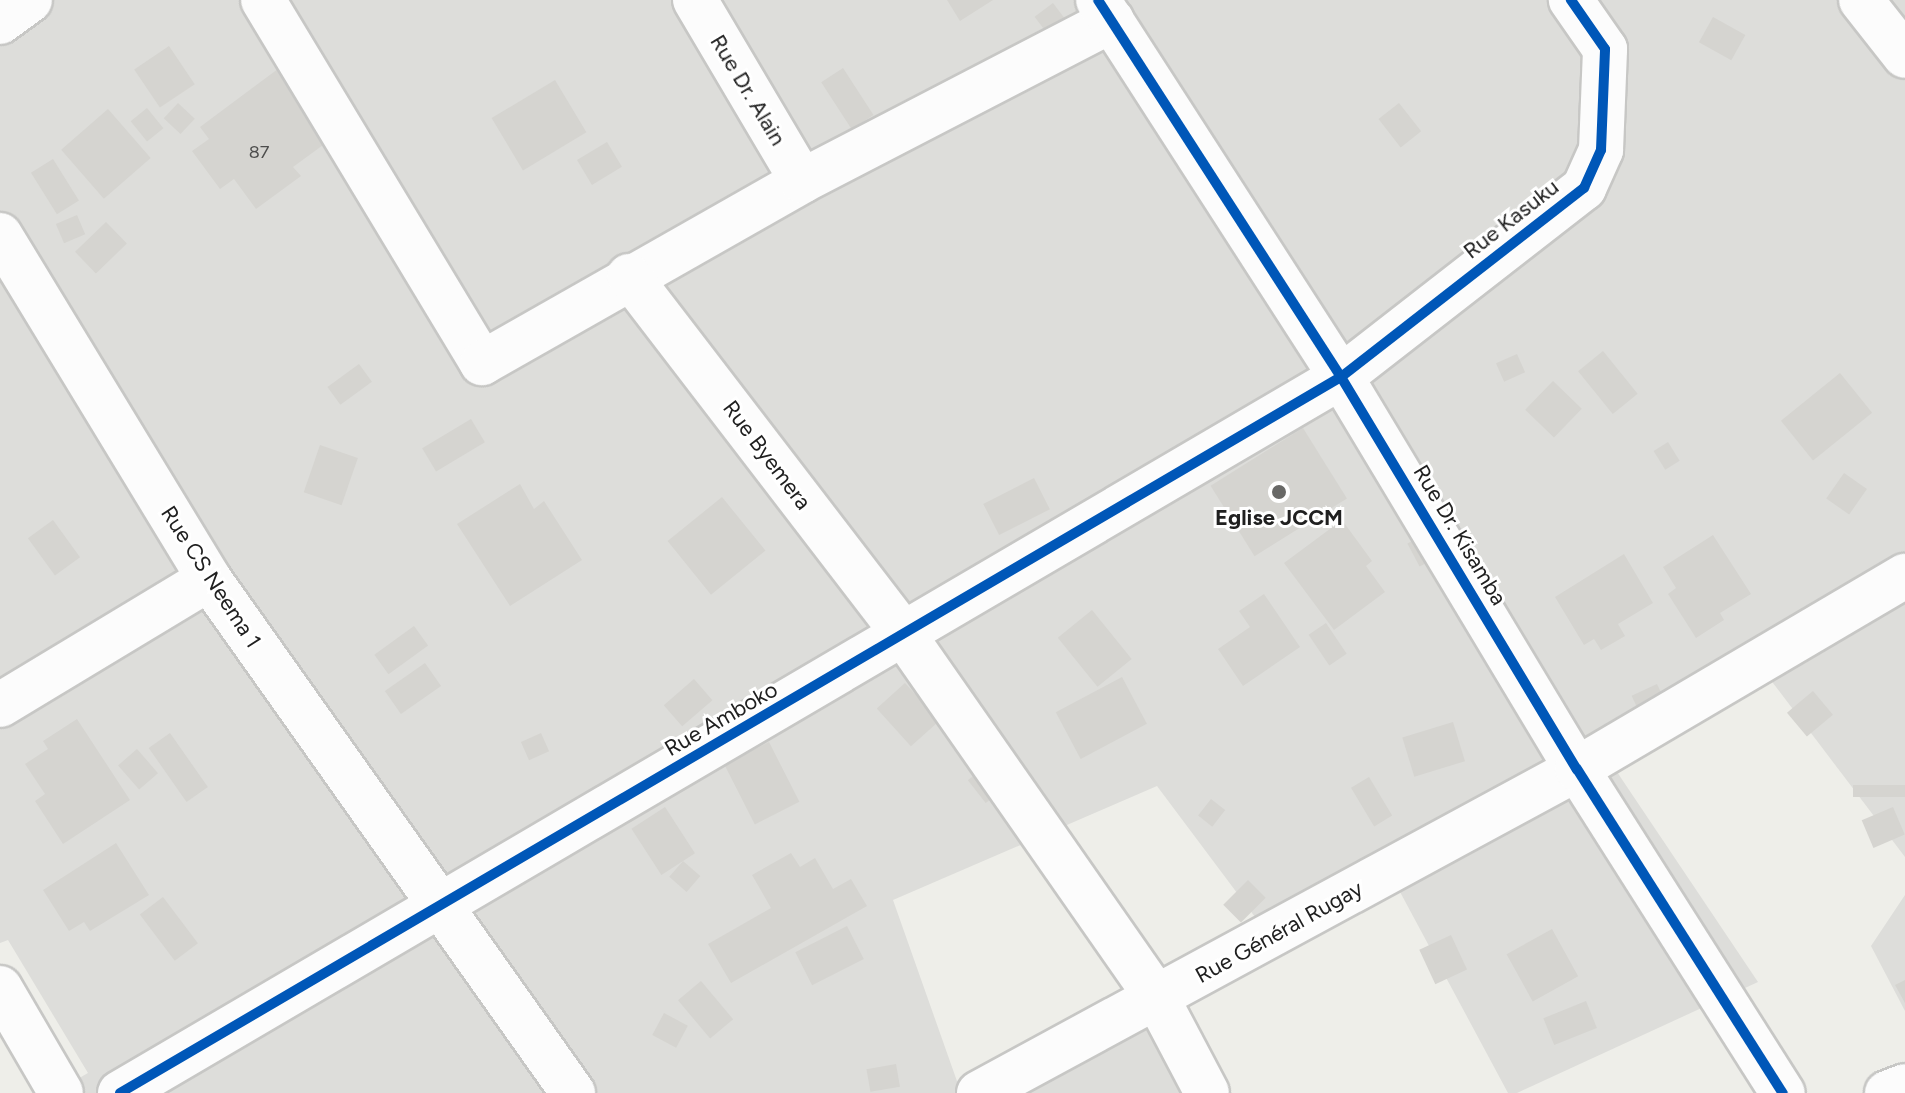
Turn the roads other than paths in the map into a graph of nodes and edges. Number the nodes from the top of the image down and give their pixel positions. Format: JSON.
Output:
{"nodes":[{"id":1,"x":30,"y":0,"type":"edge"},
{"id":2,"x":263,"y":0,"type":"edge"},
{"id":3,"x":695,"y":0,"type":"edge"},
{"id":4,"x":1571,"y":0,"type":"edge"},
{"id":5,"x":1861,"y":0,"type":"edge"},
{"id":6,"x":1105,"y":10,"type":"edge"},
{"id":7,"x":0,"y":22,"type":"edge"},
{"id":8,"x":1905,"y":56,"type":"edge"},
{"id":9,"x":802,"y":181,"type":"junction"},
{"id":10,"x":0,"y":235,"type":"edge"},
{"id":11,"x":629,"y":276,"type":"junction"},
{"id":12,"x":1341,"y":377,"type":"junction"},
{"id":13,"x":1905,"y":576,"type":"edge"},
{"id":14,"x":209,"y":579,"type":"junction"},
{"id":15,"x":904,"y":635,"type":"junction"},
{"id":16,"x":0,"y":705,"type":"edge"},
{"id":17,"x":1577,"y":769,"type":"junction"},
{"id":18,"x":442,"y":907,"type":"junction"},
{"id":19,"x":0,"y":988,"type":"edge"},
{"id":20,"x":1157,"y":998,"type":"junction"},
{"id":21,"x":1905,"y":1086,"type":"edge"},
{"id":22,"x":61,"y":1093,"type":"edge"},
{"id":23,"x":120,"y":1093,"type":"edge"},
{"id":24,"x":573,"y":1093,"type":"edge"},
{"id":25,"x":979,"y":1093,"type":"edge"},
{"id":26,"x":1207,"y":1093,"type":"edge"},
{"id":27,"x":1783,"y":1093,"type":"edge"},
{"id":28,"x":1887,"y":1093,"type":"edge"}],
"edges":[{"from":1,"to":7,"type":"street"},
{"from":2,"to":11,"type":"street"},
{"from":3,"to":9,"type":"street","name":"Rue Dr. Alain"},
{"from":4,"to":12,"type":"street","name":"Rue Kasuku"},
{"from":5,"to":8,"type":"street"},
{"from":6,"to":9,"type":"street"},
{"from":6,"to":12,"type":"street","name":"Rue Dr. Kisamba"},
{"from":9,"to":11,"type":"street"},
{"from":10,"to":14,"type":"street","name":"Rue CS Neema 1"},
{"from":11,"to":15,"type":"street","name":"Rue Byemera"},
{"from":12,"to":15,"type":"street","name":"Rue Amboko"},
{"from":12,"to":17,"type":"street","name":"Rue Dr. Kisamba"},
{"from":13,"to":17,"type":"street","name":"Rue Général Rugay"},
{"from":14,"to":16,"type":"street"},
{"from":14,"to":18,"type":"street","name":"Rue CS Neema 1"},
{"from":15,"to":18,"type":"street","name":"Rue Amboko"},
{"from":15,"to":20,"type":"street","name":"Rue Byemera"},
{"from":17,"to":20,"type":"street","name":"Rue Général Rugay"},
{"from":17,"to":27,"type":"street","name":"Rue Dr. Kisamba"},
{"from":18,"to":23,"type":"street","name":"Rue Amboko"},
{"from":18,"to":24,"type":"street","name":"Rue CS Neema 1"},
{"from":19,"to":22,"type":"street"},
{"from":20,"to":25,"type":"street","name":"Rue Général Rugay"},
{"from":20,"to":26,"type":"street","name":"Rue Byemera"},
{"from":21,"to":28,"type":"street"}]}
